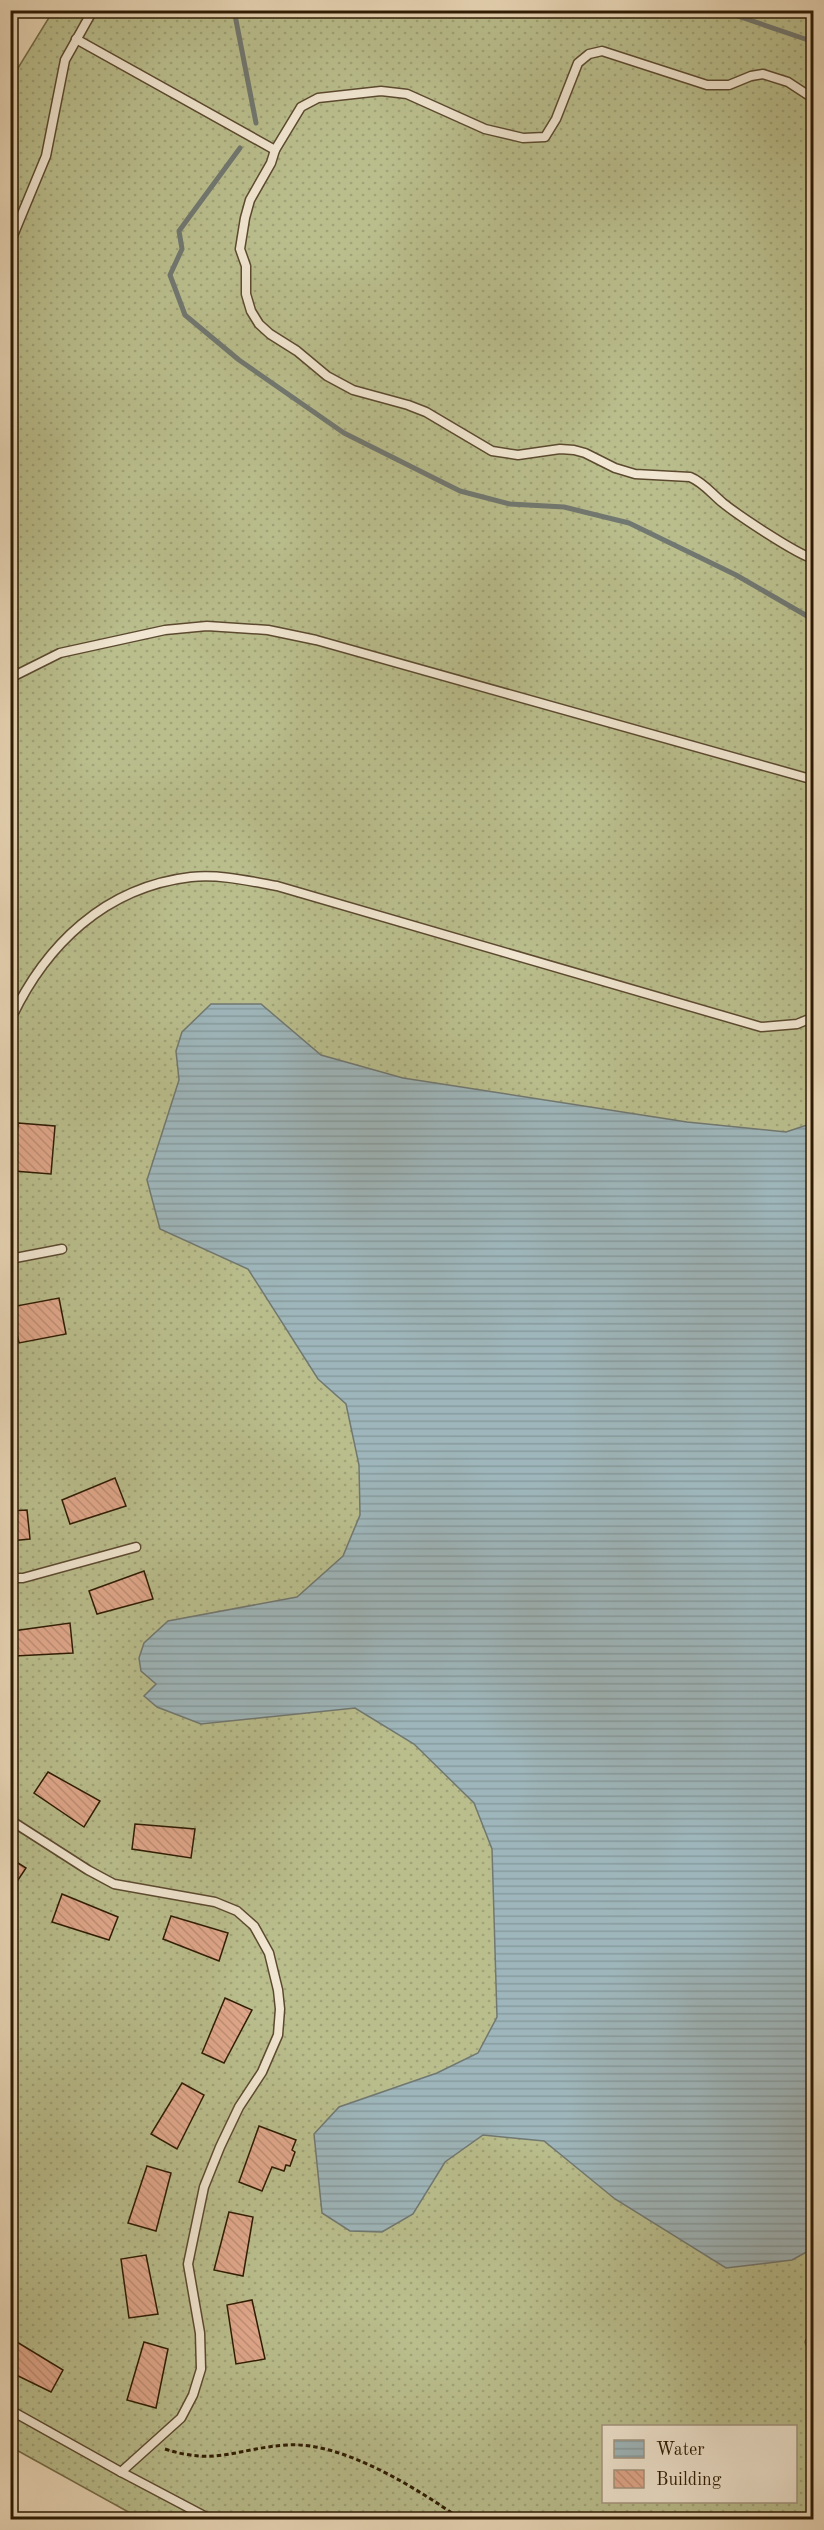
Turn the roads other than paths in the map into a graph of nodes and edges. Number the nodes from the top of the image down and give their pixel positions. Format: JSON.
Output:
{"nodes":[{"id":1,"x":93,"y":10,"type":"edge"},
{"id":2,"x":76,"y":39,"type":"junction"},
{"id":3,"x":813,"y":99,"type":"edge"},
{"id":4,"x":275,"y":150,"type":"junction"},
{"id":5,"x":10,"y":243,"type":"edge"},
{"id":6,"x":813,"y":559,"type":"edge"},
{"id":7,"x":10,"y":678,"type":"edge"},
{"id":8,"x":813,"y":780,"type":"edge"},
{"id":9,"x":813,"y":1017,"type":"edge"},
{"id":10,"x":10,"y":1021,"type":"edge"},
{"id":11,"x":62,"y":1249,"type":"dead end"},
{"id":12,"x":10,"y":1259,"type":"edge"},
{"id":13,"x":136,"y":1547,"type":"dead end"},
{"id":14,"x":10,"y":1578,"type":"edge"},
{"id":15,"x":10,"y":1820,"type":"edge"},
{"id":16,"x":10,"y":2410,"type":"edge"},
{"id":17,"x":121,"y":2472,"type":"junction"},
{"id":18,"x":213,"y":2520,"type":"edge"}],
"edges":[{"from":1,"to":2,"type":"lane"},
{"from":2,"to":4,"type":"lane"},
{"from":2,"to":5,"type":"lane"},
{"from":3,"to":4,"type":"lane"},
{"from":4,"to":6,"type":"lane"},
{"from":7,"to":8,"type":"lane"},
{"from":9,"to":10,"type":"lane"},
{"from":11,"to":12,"type":"lane"},
{"from":13,"to":14,"type":"lane"},
{"from":15,"to":17,"type":"lane"},
{"from":16,"to":17,"type":"lane"},
{"from":17,"to":18,"type":"lane"}]}
